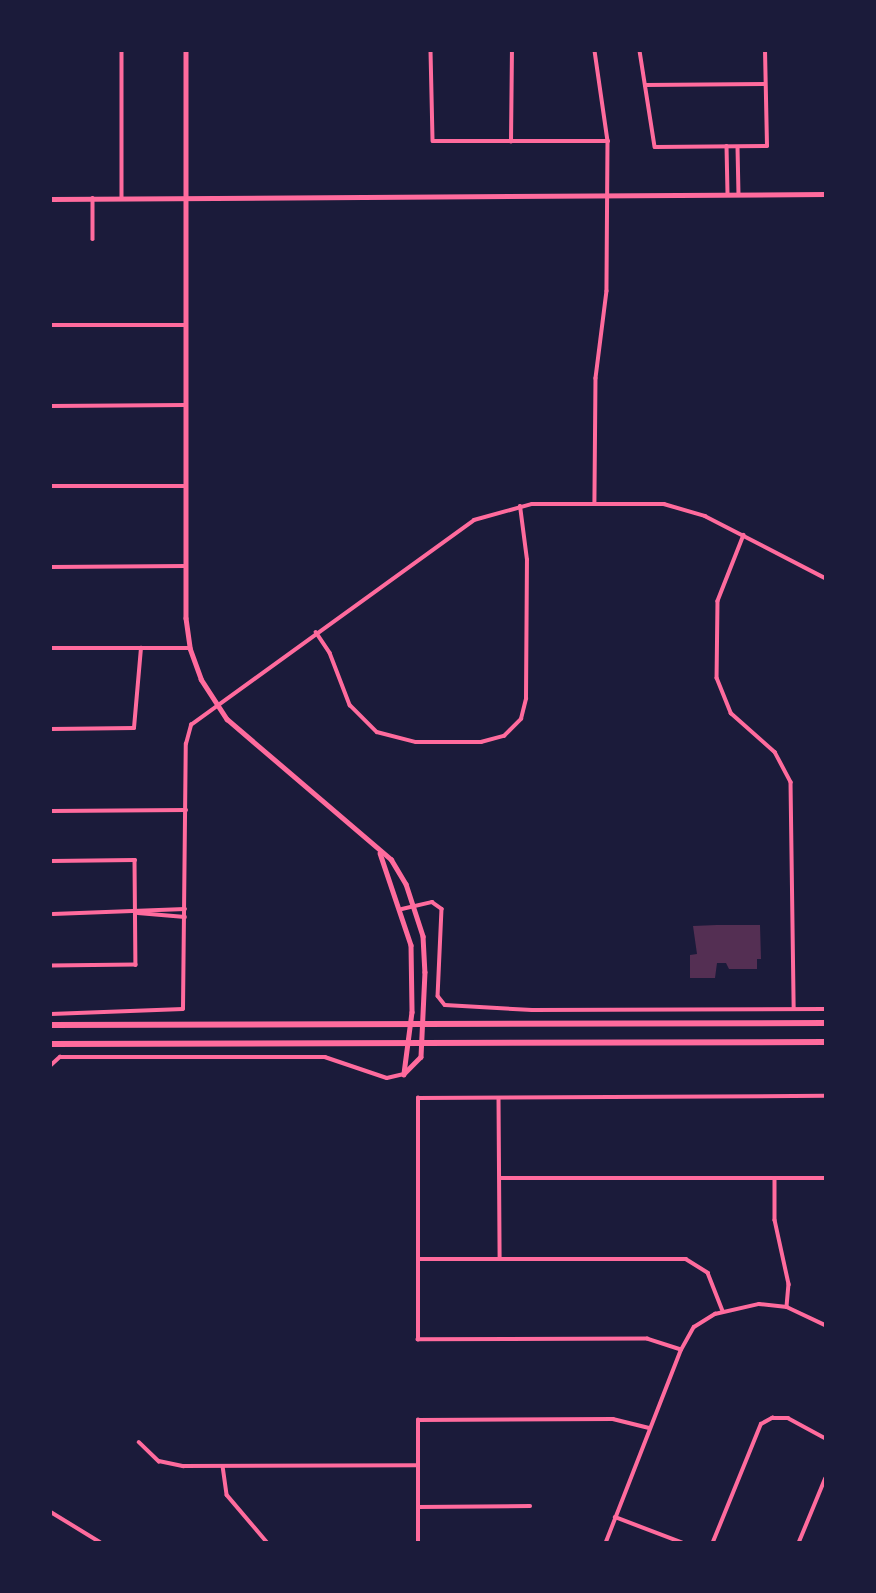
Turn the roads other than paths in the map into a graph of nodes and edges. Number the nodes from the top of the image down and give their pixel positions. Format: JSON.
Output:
{"nodes":[{"id":1,"x":122,"y":51,"type":"edge"},
{"id":2,"x":186,"y":51,"type":"edge"},
{"id":3,"x":431,"y":51,"type":"edge"},
{"id":4,"x":512,"y":51,"type":"edge"},
{"id":5,"x":595,"y":51,"type":"edge"},
{"id":6,"x":640,"y":51,"type":"edge"},
{"id":7,"x":765,"y":51,"type":"edge"},
{"id":8,"x":765,"y":84,"type":"junction"},
{"id":9,"x":645,"y":85,"type":"junction"},
{"id":10,"x":608,"y":141,"type":"junction"},
{"id":11,"x":511,"y":142,"type":"junction"},
{"id":12,"x":727,"y":146,"type":"junction"},
{"id":13,"x":738,"y":146,"type":"junction"},
{"id":14,"x":728,"y":194,"type":"junction"},
{"id":15,"x":739,"y":194,"type":"junction"},
{"id":16,"x":825,"y":194,"type":"edge"},
{"id":17,"x":608,"y":196,"type":"junction"},
{"id":18,"x":93,"y":198,"type":"junction"},
{"id":19,"x":122,"y":198,"type":"junction"},
{"id":20,"x":186,"y":198,"type":"junction"},
{"id":21,"x":51,"y":199,"type":"edge"},
{"id":22,"x":93,"y":239,"type":"dead end"},
{"id":23,"x":51,"y":325,"type":"edge"},
{"id":24,"x":186,"y":325,"type":"junction"},
{"id":25,"x":51,"y":405,"type":"edge"},
{"id":26,"x":186,"y":405,"type":"junction"},
{"id":27,"x":51,"y":486,"type":"edge"},
{"id":28,"x":186,"y":486,"type":"junction"},
{"id":29,"x":595,"y":502,"type":"junction"},
{"id":30,"x":520,"y":506,"type":"junction"},
{"id":31,"x":744,"y":536,"type":"junction"},
{"id":32,"x":185,"y":566,"type":"junction"},
{"id":33,"x":51,"y":567,"type":"edge"},
{"id":34,"x":825,"y":578,"type":"edge"},
{"id":35,"x":316,"y":632,"type":"junction"},
{"id":36,"x":51,"y":648,"type":"edge"},
{"id":37,"x":141,"y":648,"type":"junction"},
{"id":38,"x":190,"y":648,"type":"junction"},
{"id":39,"x":216,"y":704,"type":"junction"},
{"id":40,"x":51,"y":729,"type":"edge"},
{"id":41,"x":186,"y":810,"type":"junction"},
{"id":42,"x":51,"y":811,"type":"edge"},
{"id":43,"x":380,"y":852,"type":"junction"},
{"id":44,"x":51,"y":861,"type":"edge"},
{"id":45,"x":414,"y":905,"type":"junction"},
{"id":46,"x":185,"y":909,"type":"junction"},
{"id":47,"x":402,"y":909,"type":"junction"},
{"id":48,"x":136,"y":912,"type":"junction"},
{"id":49,"x":51,"y":914,"type":"edge"},
{"id":50,"x":185,"y":916,"type":"junction"},
{"id":51,"x":51,"y":966,"type":"edge"},
{"id":52,"x":794,"y":1009,"type":"junction"},
{"id":53,"x":825,"y":1009,"type":"edge"},
{"id":54,"x":51,"y":1014,"type":"edge"},
{"id":55,"x":825,"y":1023,"type":"edge"},
{"id":56,"x":411,"y":1024,"type":"junction"},
{"id":57,"x":424,"y":1024,"type":"junction"},
{"id":58,"x":51,"y":1025,"type":"edge"},
{"id":59,"x":408,"y":1042,"type":"junction"},
{"id":60,"x":423,"y":1042,"type":"junction"},
{"id":61,"x":825,"y":1042,"type":"edge"},
{"id":62,"x":51,"y":1044,"type":"edge"},
{"id":63,"x":52,"y":1063,"type":"edge"},
{"id":64,"x":404,"y":1074,"type":"junction"},
{"id":65,"x":825,"y":1096,"type":"edge"},
{"id":66,"x":499,"y":1098,"type":"junction"},
{"id":67,"x":500,"y":1178,"type":"junction"},
{"id":68,"x":775,"y":1178,"type":"junction"},
{"id":69,"x":825,"y":1178,"type":"edge"},
{"id":70,"x":500,"y":1258,"type":"junction"},
{"id":71,"x":418,"y":1259,"type":"junction"},
{"id":72,"x":786,"y":1307,"type":"junction"},
{"id":73,"x":723,"y":1311,"type":"junction"},
{"id":74,"x":825,"y":1325,"type":"edge"},
{"id":75,"x":681,"y":1350,"type":"junction"},
{"id":76,"x":650,"y":1429,"type":"junction"},
{"id":77,"x":825,"y":1438,"type":"edge"},
{"id":78,"x":139,"y":1442,"type":"dead end"},
{"id":79,"x":223,"y":1465,"type":"junction"},
{"id":80,"x":418,"y":1465,"type":"junction"},
{"id":81,"x":825,"y":1479,"type":"edge"},
{"id":82,"x":530,"y":1506,"type":"dead end"},
{"id":83,"x":418,"y":1507,"type":"junction"},
{"id":84,"x":51,"y":1512,"type":"edge"},
{"id":85,"x":615,"y":1517,"type":"junction"},
{"id":86,"x":98,"y":1542,"type":"edge"},
{"id":87,"x":267,"y":1542,"type":"edge"},
{"id":88,"x":418,"y":1542,"type":"edge"},
{"id":89,"x":606,"y":1542,"type":"edge"},
{"id":90,"x":681,"y":1542,"type":"edge"},
{"id":91,"x":713,"y":1542,"type":"edge"},
{"id":92,"x":799,"y":1542,"type":"edge"}],
"edges":[{"from":1,"to":19,"type":"street"},
{"from":2,"to":20,"type":"street"},
{"from":3,"to":11,"type":"street"},
{"from":4,"to":11,"type":"street"},
{"from":5,"to":10,"type":"street"},
{"from":6,"to":9,"type":"street"},
{"from":7,"to":8,"type":"street"},
{"from":8,"to":9,"type":"street"},
{"from":8,"to":13,"type":"street"},
{"from":9,"to":12,"type":"street"},
{"from":10,"to":11,"type":"street"},
{"from":10,"to":17,"type":"street"},
{"from":12,"to":13,"type":"street"},
{"from":12,"to":14,"type":"street"},
{"from":13,"to":15,"type":"street"},
{"from":14,"to":15,"type":"main road"},
{"from":14,"to":17,"type":"main road"},
{"from":15,"to":16,"type":"main road"},
{"from":17,"to":20,"type":"main road"},
{"from":17,"to":29,"type":"street"},
{"from":18,"to":19,"type":"main road"},
{"from":18,"to":21,"type":"main road"},
{"from":18,"to":22,"type":"street"},
{"from":19,"to":20,"type":"main road"},
{"from":20,"to":24,"type":"street"},
{"from":23,"to":24,"type":"street"},
{"from":24,"to":26,"type":"street"},
{"from":25,"to":26,"type":"street"},
{"from":26,"to":28,"type":"street"},
{"from":27,"to":28,"type":"street"},
{"from":28,"to":32,"type":"street"},
{"from":29,"to":30,"type":"street"},
{"from":29,"to":31,"type":"street"},
{"from":30,"to":35,"type":"street"},
{"from":30,"to":35,"type":"street"},
{"from":31,"to":34,"type":"street"},
{"from":31,"to":52,"type":"street"},
{"from":32,"to":33,"type":"street"},
{"from":32,"to":38,"type":"street"},
{"from":35,"to":39,"type":"street"},
{"from":36,"to":37,"type":"street"},
{"from":37,"to":38,"type":"street"},
{"from":37,"to":40,"type":"street"},
{"from":38,"to":39,"type":"street"},
{"from":39,"to":41,"type":"street"},
{"from":39,"to":43,"type":"street"},
{"from":41,"to":42,"type":"street"},
{"from":41,"to":46,"type":"street"},
{"from":43,"to":45,"type":"street"},
{"from":43,"to":47,"type":"street"},
{"from":44,"to":48,"type":"street"},
{"from":45,"to":47,"type":"street"},
{"from":45,"to":52,"type":"street"},
{"from":45,"to":57,"type":"street"},
{"from":46,"to":48,"type":"street"},
{"from":46,"to":50,"type":"street"},
{"from":47,"to":56,"type":"street"},
{"from":48,"to":49,"type":"street"},
{"from":48,"to":50,"type":"street"},
{"from":48,"to":51,"type":"street"},
{"from":50,"to":54,"type":"street"},
{"from":52,"to":53,"type":"street"},
{"from":55,"to":57,"type":"main road"},
{"from":56,"to":57,"type":"main road"},
{"from":56,"to":58,"type":"main road"},
{"from":56,"to":59,"type":"street"},
{"from":57,"to":60,"type":"street"},
{"from":59,"to":60,"type":"main road"},
{"from":59,"to":62,"type":"main road"},
{"from":59,"to":64,"type":"street"},
{"from":60,"to":61,"type":"main road"},
{"from":60,"to":64,"type":"street"},
{"from":63,"to":64,"type":"street"},
{"from":65,"to":66,"type":"street"},
{"from":66,"to":67,"type":"street"},
{"from":66,"to":71,"type":"street"},
{"from":67,"to":68,"type":"street"},
{"from":67,"to":70,"type":"street"},
{"from":68,"to":69,"type":"street"},
{"from":68,"to":72,"type":"street"},
{"from":70,"to":71,"type":"street"},
{"from":70,"to":73,"type":"street"},
{"from":71,"to":75,"type":"street"},
{"from":72,"to":73,"type":"street"},
{"from":72,"to":74,"type":"street"},
{"from":73,"to":75,"type":"street"},
{"from":75,"to":76,"type":"street"},
{"from":76,"to":80,"type":"street"},
{"from":76,"to":85,"type":"street"},
{"from":77,"to":91,"type":"street"},
{"from":78,"to":79,"type":"street"},
{"from":79,"to":80,"type":"street"},
{"from":79,"to":87,"type":"street"},
{"from":80,"to":83,"type":"street"},
{"from":81,"to":92,"type":"street"},
{"from":82,"to":83,"type":"street"},
{"from":83,"to":88,"type":"street"},
{"from":84,"to":86,"type":"street"},
{"from":85,"to":89,"type":"street"},
{"from":85,"to":90,"type":"street"}]}
